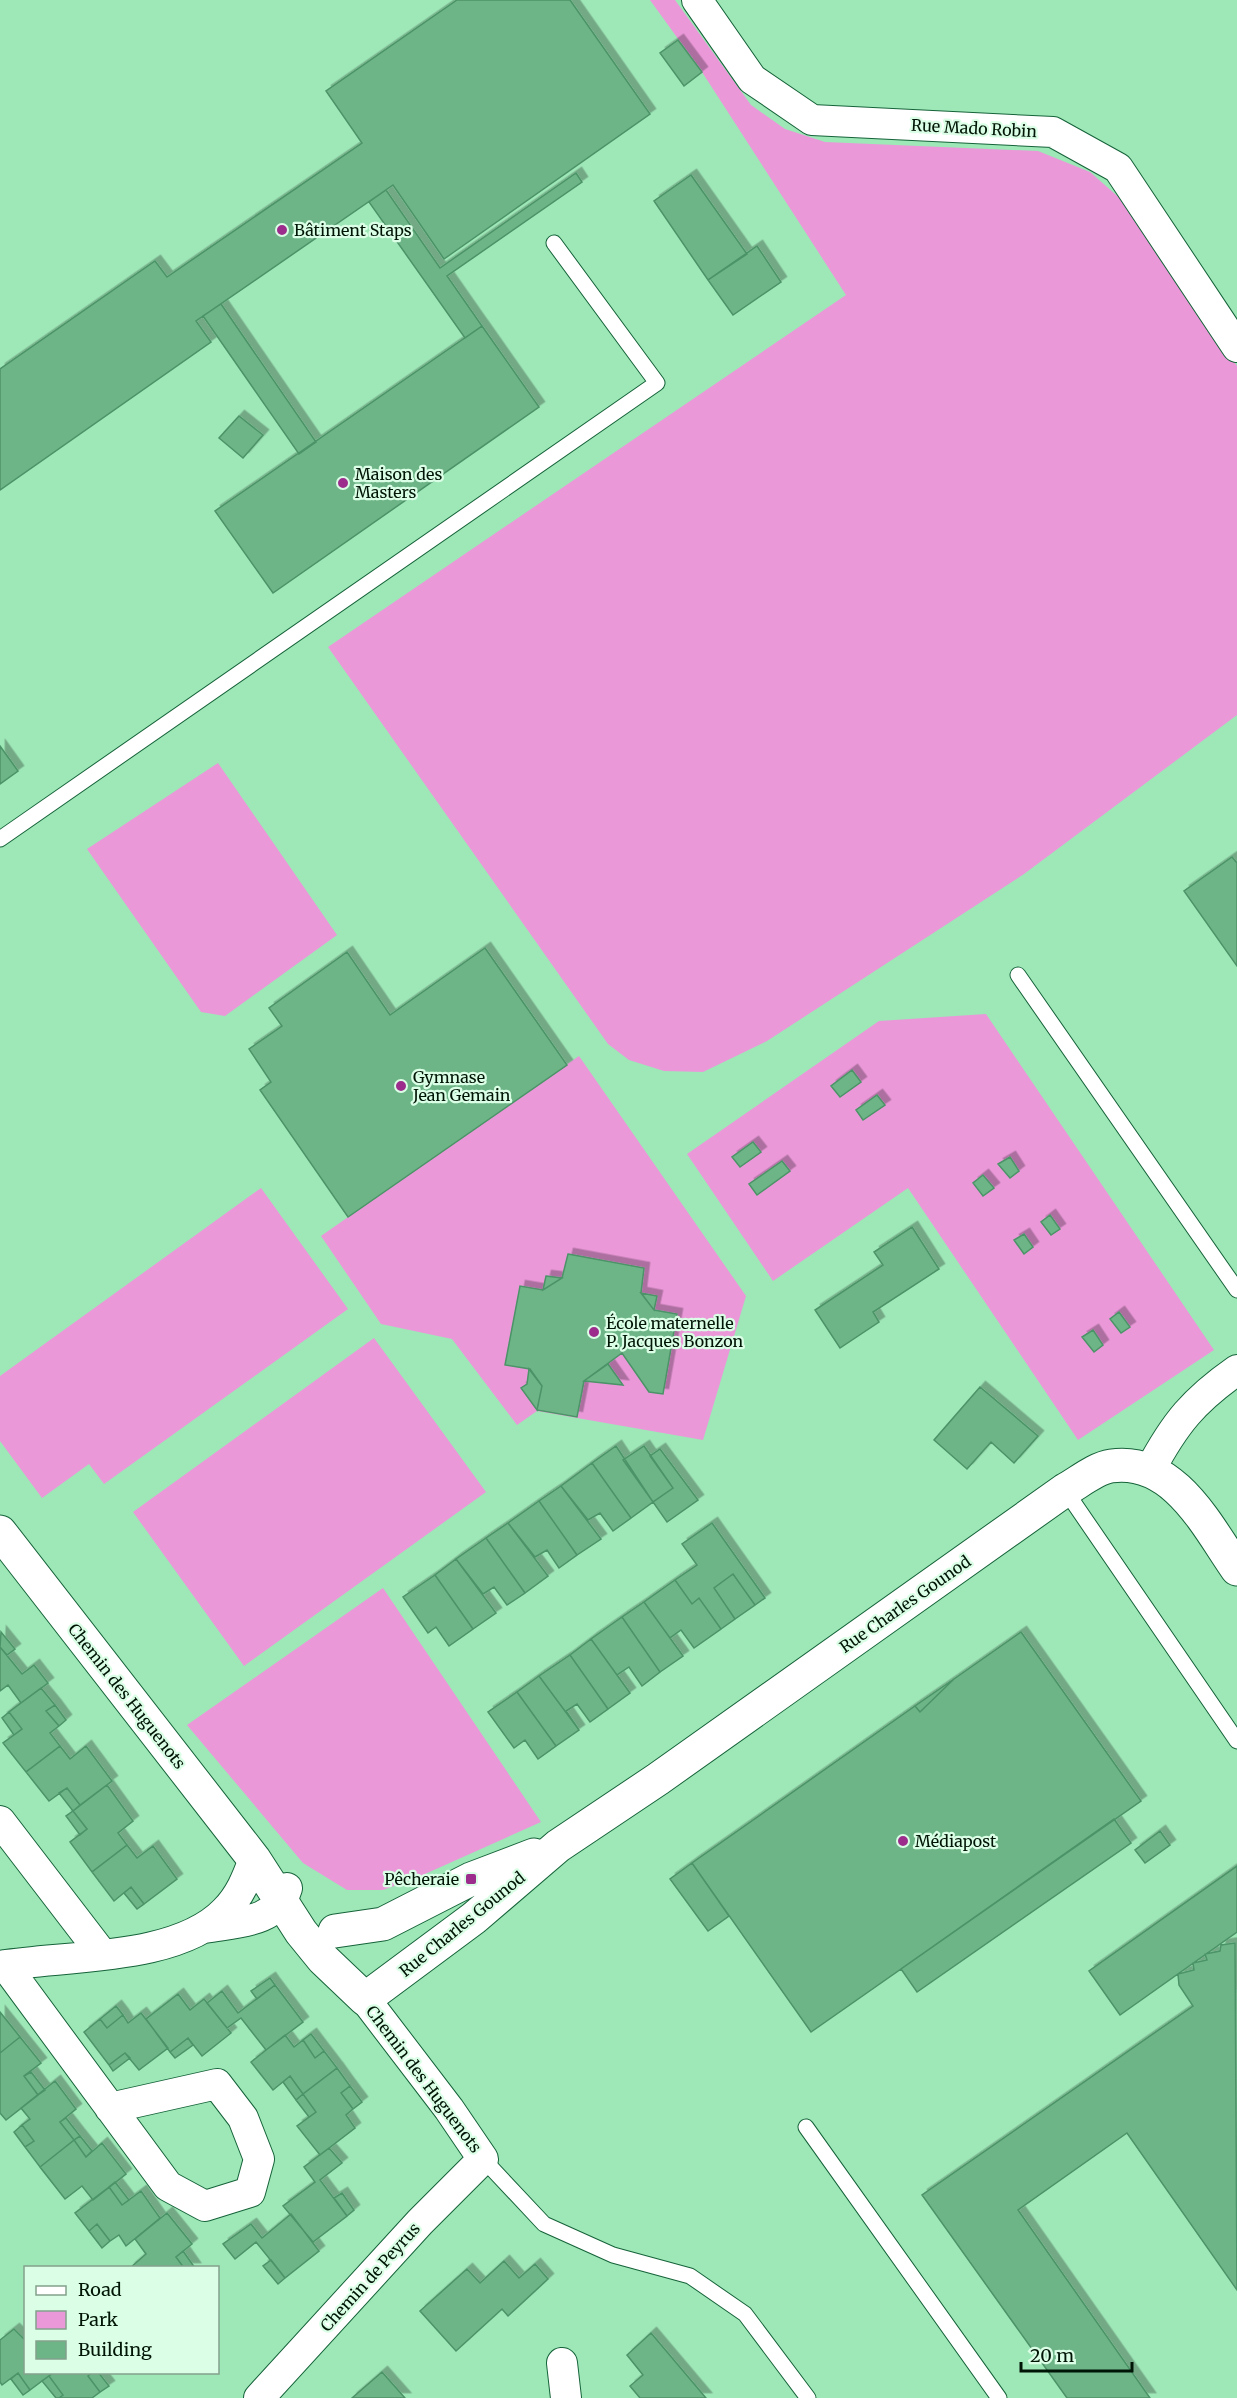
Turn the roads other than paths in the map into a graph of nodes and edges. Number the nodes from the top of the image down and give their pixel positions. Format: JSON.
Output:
{"nodes":[{"id":1,"x":697,"y":0,"type":"edge"},
{"id":2,"x":554,"y":243,"type":"dead end"},
{"id":3,"x":1237,"y":347,"type":"edge"},
{"id":4,"x":0,"y":839,"type":"edge"},
{"id":5,"x":1018,"y":975,"type":"dead end"},
{"id":6,"x":1237,"y":1290,"type":"edge"},
{"id":7,"x":1237,"y":1370,"type":"edge"},
{"id":8,"x":1150,"y":1470,"type":"junction"},
{"id":9,"x":1065,"y":1490,"type":"junction"},
{"id":10,"x":0,"y":1532,"type":"edge"},
{"id":11,"x":1237,"y":1569,"type":"edge"},
{"id":12,"x":1237,"y":1741,"type":"edge"},
{"id":13,"x":4,"y":1831,"type":"edge"},
{"id":14,"x":558,"y":1846,"type":"junction"},
{"id":15,"x":254,"y":1859,"type":"junction"},
{"id":16,"x":285,"y":1896,"type":"junction"},
{"id":17,"x":204,"y":1928,"type":"junction"},
{"id":18,"x":102,"y":1954,"type":"junction"},
{"id":19,"x":2,"y":1965,"type":"edge"},
{"id":20,"x":349,"y":1968,"type":"junction"},
{"id":21,"x":110,"y":2108,"type":"junction"},
{"id":22,"x":806,"y":2127,"type":"dead end"},
{"id":23,"x":483,"y":2159,"type":"junction"},
{"id":24,"x":562,"y":2363,"type":"dead end"},
{"id":25,"x":259,"y":2398,"type":"edge"},
{"id":26,"x":566,"y":2398,"type":"edge"},
{"id":27,"x":808,"y":2398,"type":"edge"},
{"id":28,"x":999,"y":2398,"type":"edge"}],
"edges":[{"from":1,"to":3,"type":"street","name":"Rue Mado Robin"},
{"from":2,"to":4,"type":"lane"},
{"from":5,"to":6,"type":"lane"},
{"from":7,"to":8,"type":"street"},
{"from":8,"to":9,"type":"street","name":"Rue Charles Gounod"},
{"from":8,"to":11,"type":"street"},
{"from":9,"to":12,"type":"lane"},
{"from":9,"to":14,"type":"street","name":"Rue Charles Gounod"},
{"from":10,"to":15,"type":"street","name":"Chemin des Huguenots"},
{"from":13,"to":18,"type":"street"},
{"from":14,"to":20,"type":"street","name":"Rue Charles Gounod"},
{"from":14,"to":20,"type":"street","name":"Rue Charles Gounod"},
{"from":15,"to":16,"type":"street","name":"Chemin des Huguenots"},
{"from":15,"to":17,"type":"street"},
{"from":16,"to":17,"type":"street"},
{"from":16,"to":20,"type":"street","name":"Chemin des Huguenots"},
{"from":16,"to":20,"type":"street","name":"Chemin des Huguenots"},
{"from":17,"to":18,"type":"street"},
{"from":18,"to":19,"type":"street"},
{"from":19,"to":21,"type":"street"},
{"from":20,"to":23,"type":"street","name":"Chemin des Huguenots"},
{"from":21,"to":21,"type":"street"},
{"from":22,"to":28,"type":"lane"},
{"from":23,"to":25,"type":"street","name":"Chemin de Peyrus"},
{"from":23,"to":27,"type":"lane"},
{"from":24,"to":26,"type":"street"}]}
